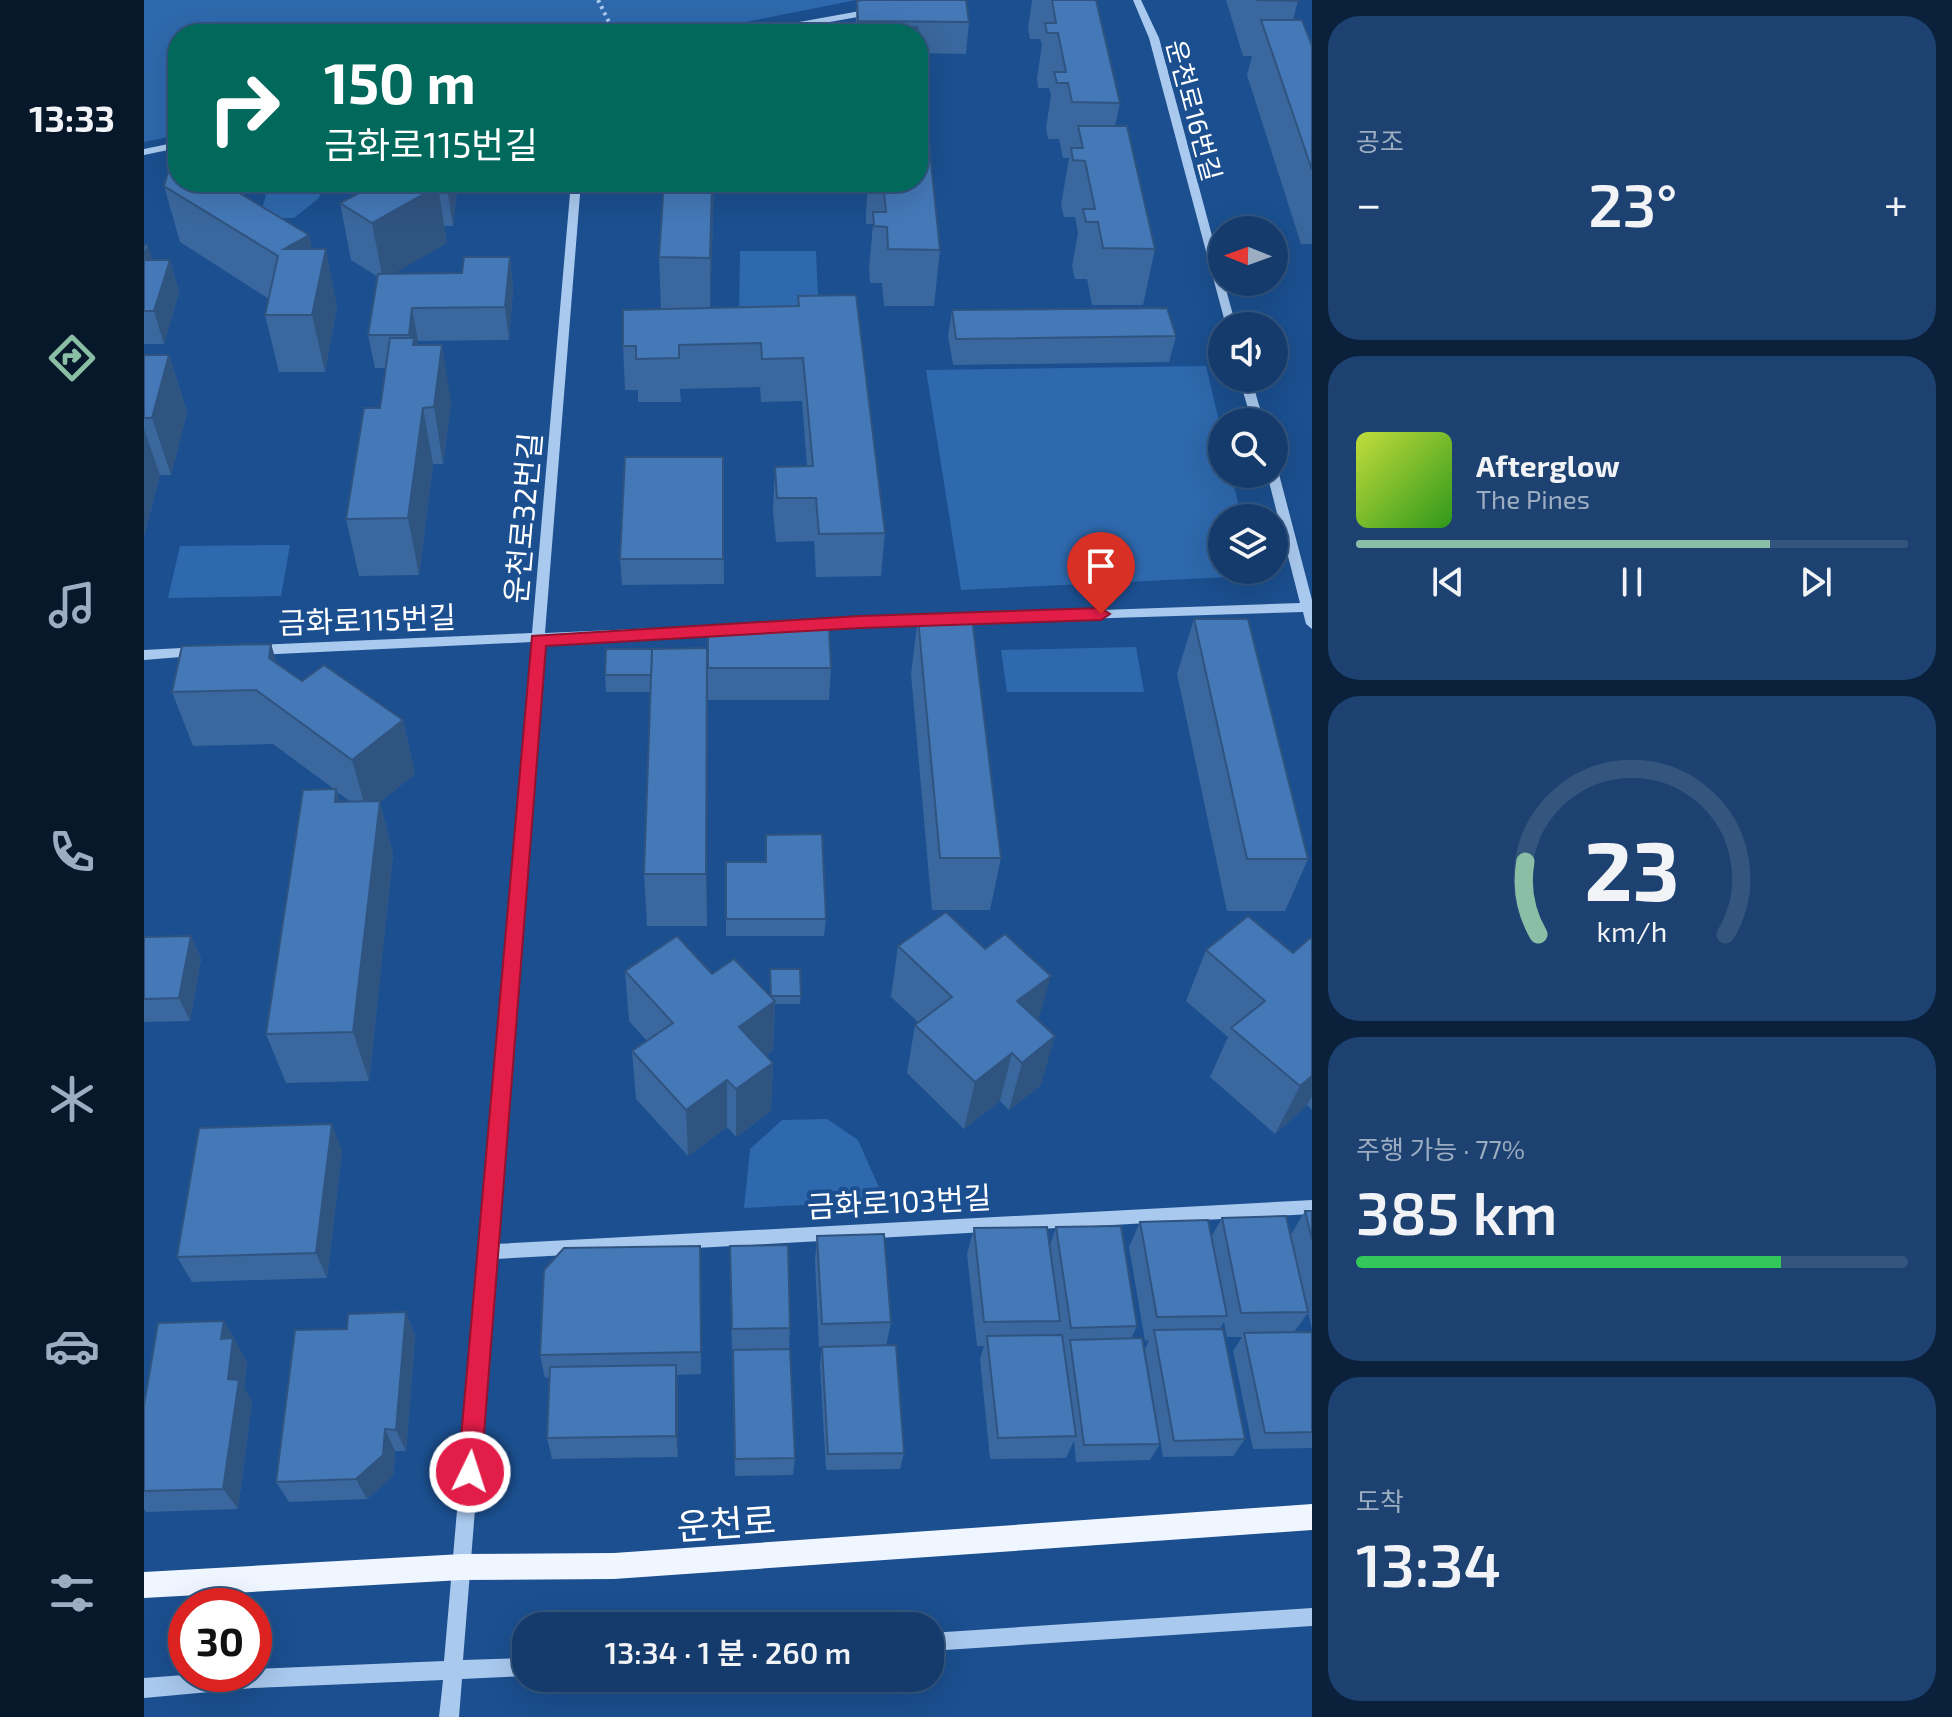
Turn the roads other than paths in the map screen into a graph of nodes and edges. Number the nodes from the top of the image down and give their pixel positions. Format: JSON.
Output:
{"nodes":[{"id":1,"x":1137,"y":0,"type":"edge"},
{"id":2,"x":879,"y":11,"type":"edge"},
{"id":3,"x":806,"y":24,"type":"edge"},
{"id":4,"x":168,"y":147,"type":"edge"},
{"id":5,"x":144,"y":152,"type":"edge"},
{"id":6,"x":575,"y":192,"type":"edge"},
{"id":7,"x":1227,"y":312,"type":"edge"},
{"id":8,"x":1277,"y":488,"type":"edge"},
{"id":9,"x":1310,"y":608,"type":"edge"},
{"id":10,"x":1312,"y":624,"type":"edge"},
{"id":11,"x":538,"y":640,"type":"junction"},
{"id":12,"x":237,"y":650,"type":"edge"},
{"id":13,"x":222,"y":651,"type":"edge"},
{"id":14,"x":144,"y":655,"type":"edge"},
{"id":15,"x":1312,"y":1207,"type":"edge"},
{"id":16,"x":488,"y":1252,"type":"junction"},
{"id":17,"x":1312,"y":1517,"type":"edge"},
{"id":18,"x":462,"y":1567,"type":"junction"},
{"id":19,"x":144,"y":1585,"type":"edge"},
{"id":20,"x":1312,"y":1617,"type":"edge"},
{"id":21,"x":944,"y":1641,"type":"edge"},
{"id":22,"x":512,"y":1668,"type":"edge"},
{"id":23,"x":454,"y":1672,"type":"junction"},
{"id":24,"x":144,"y":1688,"type":"edge"},
{"id":25,"x":449,"y":1717,"type":"edge"}],
"edges":[{"from":1,"to":7,"type":"street","name":"운천로16번길"},
{"from":2,"to":3,"type":"street"},
{"from":4,"to":5,"type":"street"},
{"from":6,"to":11,"type":"street","name":"운천로32번길"},
{"from":8,"to":9,"type":"street"},
{"from":9,"to":10,"type":"street"},
{"from":9,"to":11,"type":"street","name":"금화로115번길"},
{"from":11,"to":12,"type":"street","name":"금화로115번길"},
{"from":11,"to":16,"type":"street","name":"운천로32번길"},
{"from":13,"to":14,"type":"street"},
{"from":15,"to":16,"type":"street","name":"금화로103번길"},
{"from":16,"to":18,"type":"street","name":"운천로32번길"},
{"from":17,"to":18,"type":"main road","name":"운천로"},
{"from":18,"to":19,"type":"main road","name":"운천로"},
{"from":18,"to":23,"type":"street","name":"운천로32번길"},
{"from":20,"to":21,"type":"street"},
{"from":22,"to":23,"type":"street"},
{"from":23,"to":24,"type":"street"},
{"from":23,"to":25,"type":"street","name":"운천로32번길"}]}
